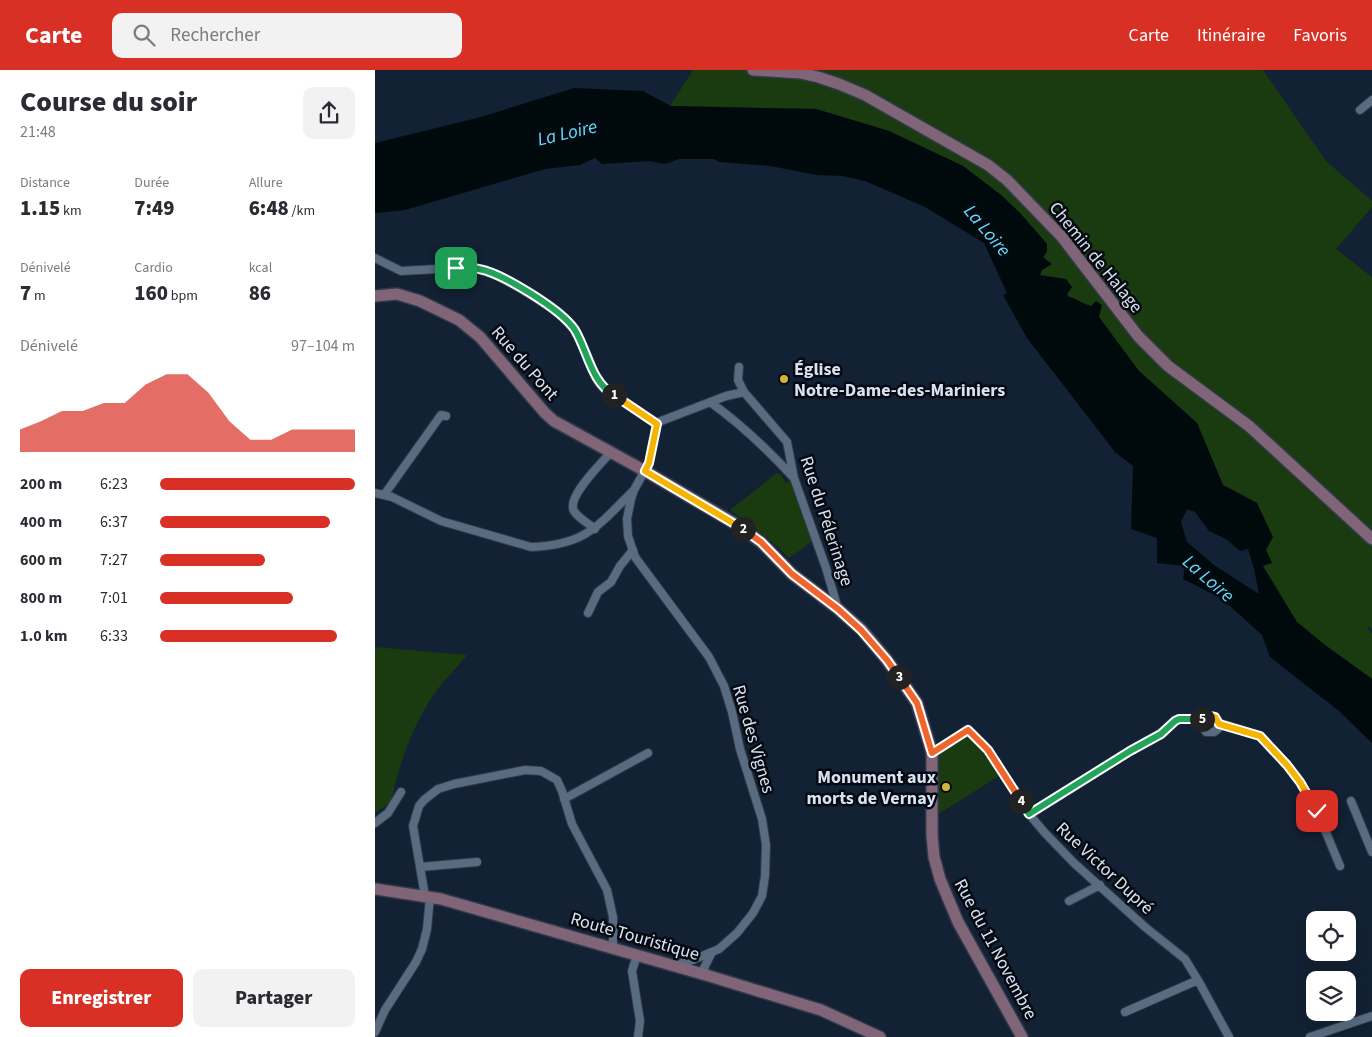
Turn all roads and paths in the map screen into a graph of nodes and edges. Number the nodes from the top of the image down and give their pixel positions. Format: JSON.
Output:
{"nodes":[{"id":1,"x":753,"y":70,"type":"edge"},
{"id":2,"x":1372,"y":100,"type":"edge"},
{"id":3,"x":1360,"y":110,"type":"dead end"},
{"id":4,"x":375,"y":258,"type":"edge"},
{"id":5,"x":375,"y":296,"type":"edge"},
{"id":6,"x":739,"y":366,"type":"dead end"},
{"id":7,"x":744,"y":392,"type":"junction"},
{"id":8,"x":710,"y":402,"type":"junction"},
{"id":9,"x":445,"y":416,"type":"dead end"},
{"id":10,"x":657,"y":424,"type":"junction"},
{"id":11,"x":610,"y":453,"type":"junction"},
{"id":12,"x":645,"y":471,"type":"junction"},
{"id":13,"x":794,"y":478,"type":"junction"},
{"id":14,"x":634,"y":490,"type":"junction"},
{"id":15,"x":375,"y":492,"type":"edge"},
{"id":16,"x":384,"y":495,"type":"junction"},
{"id":17,"x":595,"y":528,"type":"junction"},
{"id":18,"x":1372,"y":539,"type":"edge"},
{"id":19,"x":633,"y":550,"type":"junction"},
{"id":20,"x":838,"y":609,"type":"junction"},
{"id":21,"x":588,"y":614,"type":"dead end"},
{"id":22,"x":1204,"y":719,"type":"junction"},
{"id":23,"x":1219,"y":724,"type":"junction"},
{"id":24,"x":648,"y":753,"type":"dead end"},
{"id":25,"x":932,"y":753,"type":"junction"},
{"id":26,"x":401,"y":792,"type":"dead end"},
{"id":27,"x":564,"y":799,"type":"junction"},
{"id":28,"x":1351,"y":800,"type":"dead end"},
{"id":29,"x":1029,"y":814,"type":"junction"},
{"id":30,"x":375,"y":823,"type":"edge"},
{"id":31,"x":1372,"y":852,"type":"edge"},
{"id":32,"x":477,"y":862,"type":"dead end"},
{"id":33,"x":1340,"y":866,"type":"dead end"},
{"id":34,"x":420,"y":867,"type":"junction"},
{"id":35,"x":1100,"y":885,"type":"junction"},
{"id":36,"x":375,"y":889,"type":"edge"},
{"id":37,"x":427,"y":896,"type":"junction"},
{"id":38,"x":1069,"y":901,"type":"dead end"},
{"id":39,"x":613,"y":948,"type":"junction"},
{"id":40,"x":712,"y":953,"type":"junction"},
{"id":41,"x":637,"y":955,"type":"junction"},
{"id":42,"x":671,"y":965,"type":"junction"},
{"id":43,"x":706,"y":975,"type":"junction"},
{"id":44,"x":1198,"y":980,"type":"junction"},
{"id":45,"x":1125,"y":1012,"type":"dead end"},
{"id":46,"x":1372,"y":1016,"type":"edge"},
{"id":47,"x":375,"y":1032,"type":"edge"},
{"id":48,"x":638,"y":1037,"type":"edge"},
{"id":49,"x":880,"y":1037,"type":"edge"},
{"id":50,"x":1022,"y":1037,"type":"edge"},
{"id":51,"x":1229,"y":1037,"type":"edge"},
{"id":52,"x":1310,"y":1037,"type":"edge"}],
"edges":[{"from":1,"to":18,"type":"street","name":"Chemin de Halage"},
{"from":2,"to":3,"type":"street"},
{"from":4,"to":10,"type":"street"},
{"from":5,"to":11,"type":"street","name":"Rue du Pont"},
{"from":6,"to":7,"type":"street"},
{"from":7,"to":8,"type":"street"},
{"from":7,"to":13,"type":"street","name":"Rue du Pélerinage"},
{"from":8,"to":10,"type":"street"},
{"from":8,"to":13,"type":"street"},
{"from":9,"to":16,"type":"street"},
{"from":10,"to":12,"type":"street","name":"Rue des Vignes"},
{"from":11,"to":12,"type":"street","name":"Rue du Pont"},
{"from":11,"to":17,"type":"street"},
{"from":12,"to":14,"type":"street","name":"Rue des Vignes"},
{"from":12,"to":20,"type":"street","name":"Rue du 11 Novembre"},
{"from":13,"to":20,"type":"street","name":"Rue du Pélerinage"},
{"from":14,"to":17,"type":"street"},
{"from":14,"to":19,"type":"street","name":"Rue des Vignes"},
{"from":15,"to":16,"type":"street"},
{"from":16,"to":17,"type":"street"},
{"from":19,"to":21,"type":"street"},
{"from":19,"to":40,"type":"street","name":"Rue des Vignes"},
{"from":20,"to":25,"type":"street","name":"Rue du 11 Novembre"},
{"from":22,"to":23,"type":"street"},
{"from":22,"to":23,"type":"street"},
{"from":22,"to":29,"type":"street"},
{"from":23,"to":33,"type":"street"},
{"from":24,"to":27,"type":"street"},
{"from":25,"to":29,"type":"street","name":"Rue Victor Dupré"},
{"from":25,"to":50,"type":"street","name":"Rue du 11 Novembre"},
{"from":26,"to":30,"type":"street"},
{"from":27,"to":34,"type":"street"},
{"from":27,"to":39,"type":"street"},
{"from":28,"to":31,"type":"street"},
{"from":29,"to":35,"type":"street","name":"Rue Victor Dupré"},
{"from":32,"to":34,"type":"street"},
{"from":34,"to":37,"type":"street"},
{"from":35,"to":38,"type":"street"},
{"from":35,"to":44,"type":"street","name":"Rue Victor Dupré"},
{"from":36,"to":37,"type":"street","name":"Route Touristique"},
{"from":37,"to":39,"type":"street","name":"Route Touristique"},
{"from":37,"to":47,"type":"street"},
{"from":39,"to":41,"type":"street","name":"Route Touristique"},
{"from":40,"to":42,"type":"street","name":"Rue des Vignes"},
{"from":40,"to":43,"type":"street"},
{"from":41,"to":42,"type":"street","name":"Route Touristique"},
{"from":41,"to":48,"type":"street"},
{"from":42,"to":43,"type":"street","name":"Route Touristique"},
{"from":43,"to":49,"type":"street","name":"Route Touristique"},
{"from":44,"to":45,"type":"street"},
{"from":44,"to":51,"type":"street","name":"Rue Victor Dupré"},
{"from":46,"to":52,"type":"street"}]}
